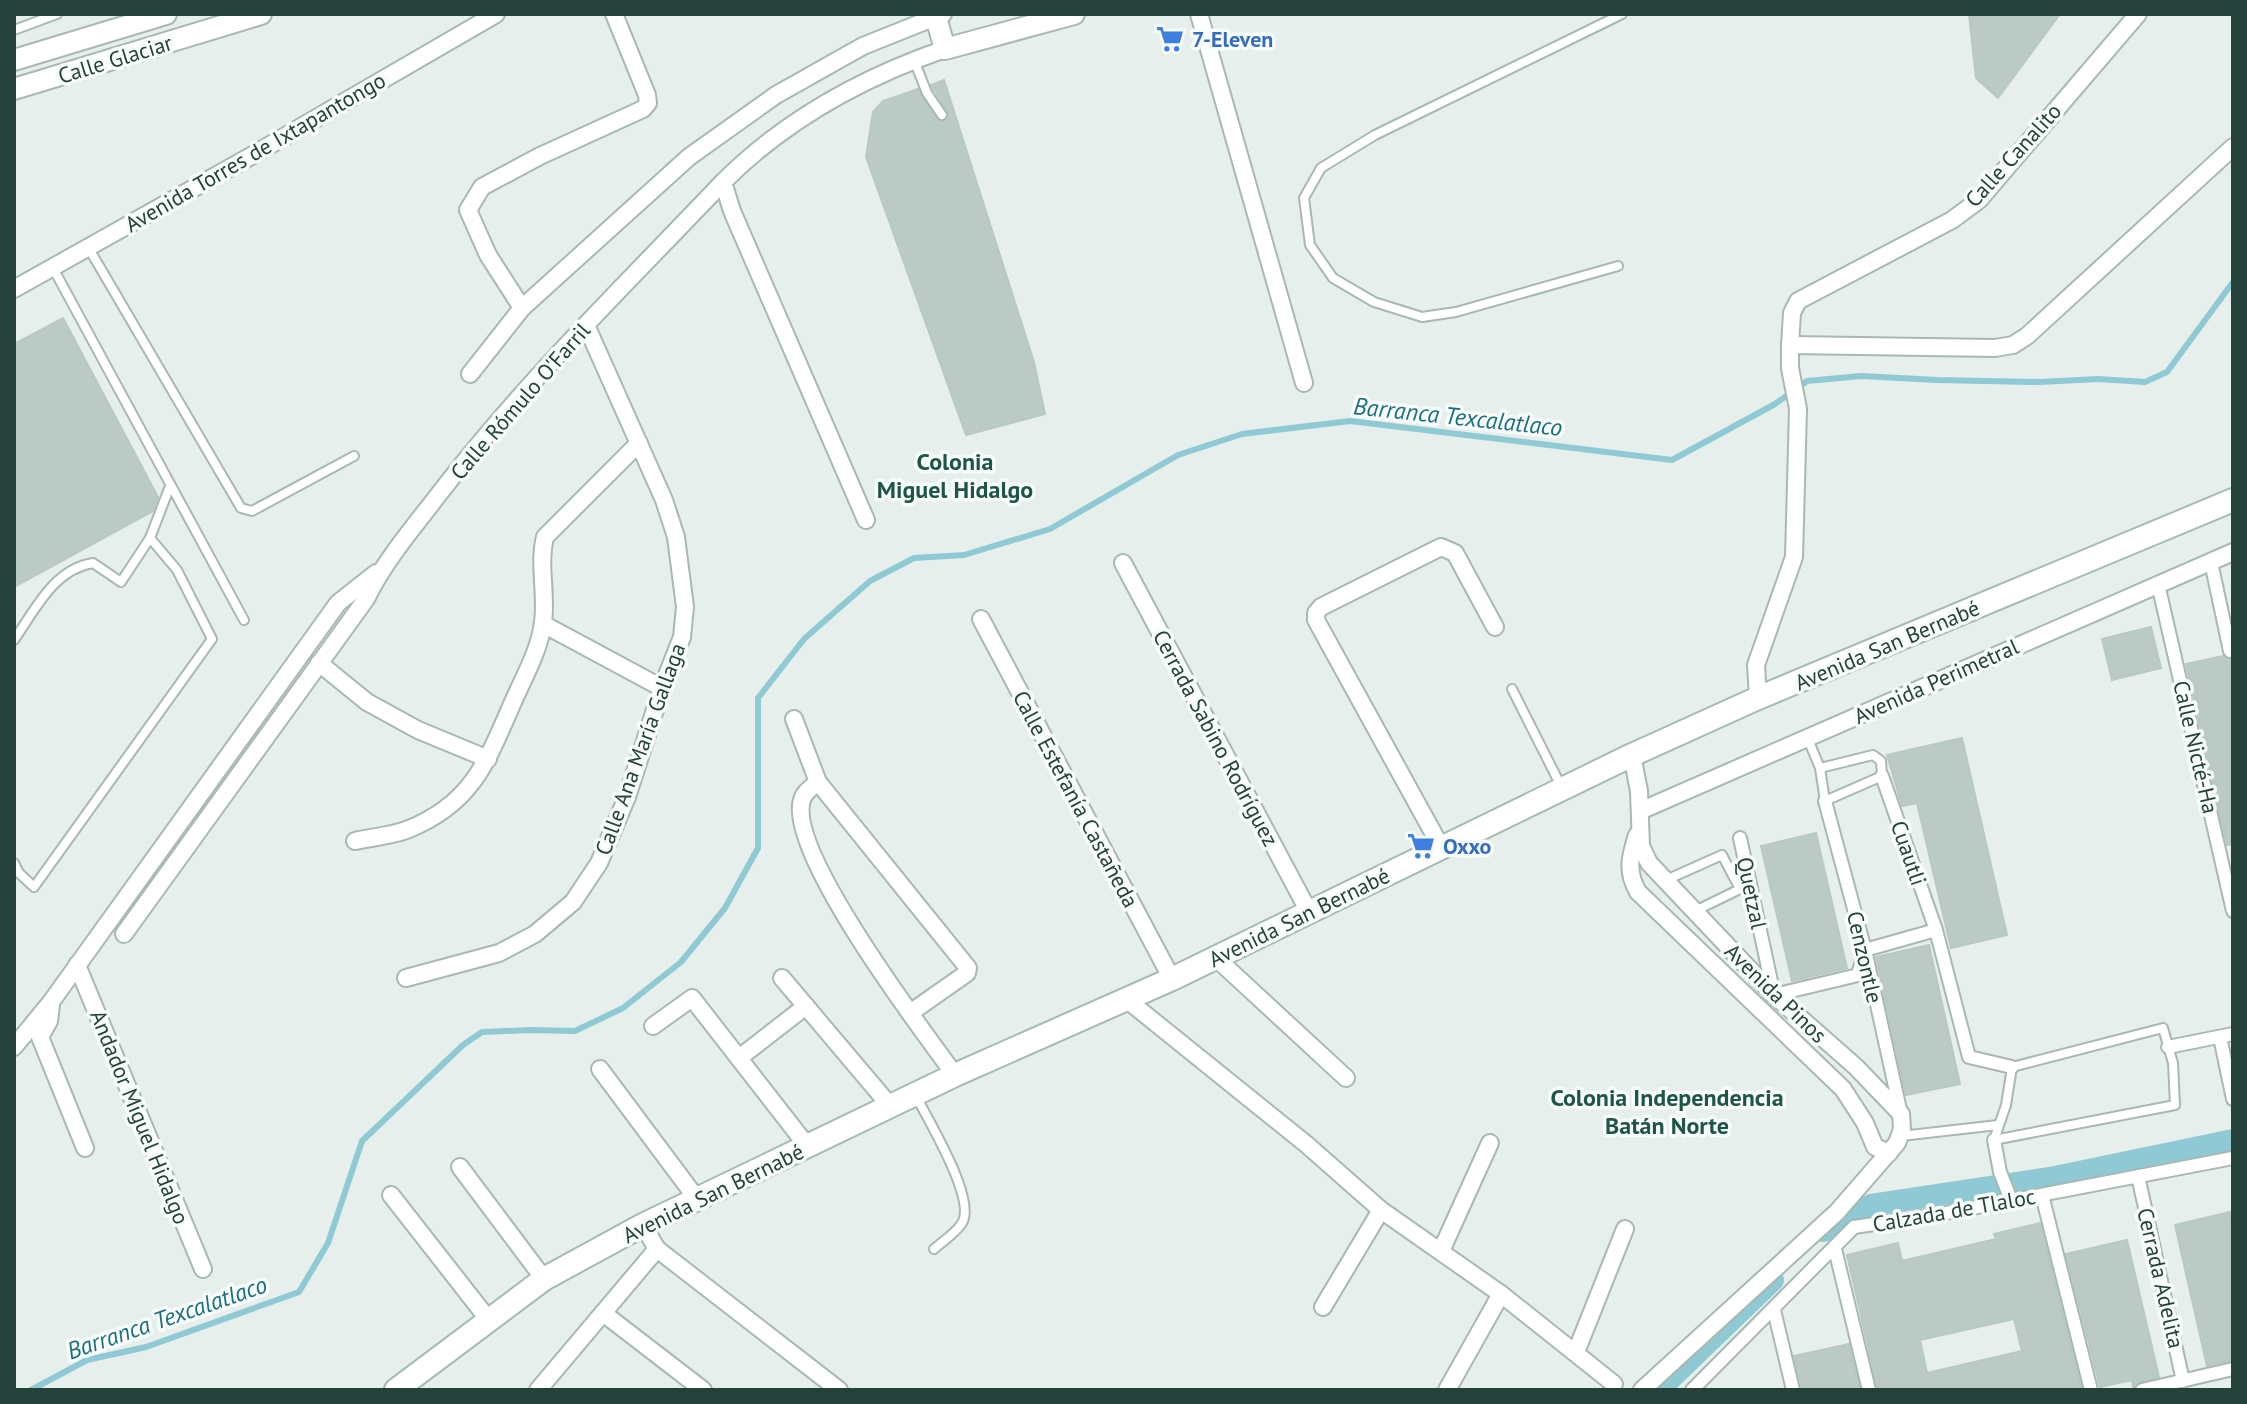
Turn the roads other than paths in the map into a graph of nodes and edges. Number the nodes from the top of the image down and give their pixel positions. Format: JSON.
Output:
{"nodes":[{"id":1,"x":56,"y":14,"type":"edge"},
{"id":2,"x":166,"y":14,"type":"edge"},
{"id":3,"x":261,"y":14,"type":"edge"},
{"id":4,"x":496,"y":14,"type":"edge"},
{"id":5,"x":614,"y":14,"type":"edge"},
{"id":6,"x":1074,"y":14,"type":"edge"},
{"id":7,"x":1199,"y":14,"type":"edge"},
{"id":8,"x":1622,"y":14,"type":"edge"},
{"id":9,"x":2138,"y":14,"type":"edge"},
{"id":10,"x":938,"y":15,"type":"edge"},
{"id":11,"x":14,"y":30,"type":"edge"},
{"id":12,"x":945,"y":49,"type":"junction"},
{"id":13,"x":14,"y":60,"type":"edge"},
{"id":14,"x":914,"y":60,"type":"junction"},
{"id":15,"x":14,"y":89,"type":"edge"},
{"id":16,"x":942,"y":115,"type":"dead end"},
{"id":17,"x":2233,"y":147,"type":"edge"},
{"id":18,"x":723,"y":182,"type":"junction"},
{"id":19,"x":88,"y":247,"type":"junction"},
{"id":20,"x":1618,"y":266,"type":"dead end"},
{"id":21,"x":52,"y":268,"type":"junction"},
{"id":22,"x":14,"y":289,"type":"edge"},
{"id":23,"x":522,"y":308,"type":"junction"},
{"id":24,"x":586,"y":325,"type":"junction"},
{"id":25,"x":1790,"y":345,"type":"junction"},
{"id":26,"x":470,"y":374,"type":"dead end"},
{"id":27,"x":1304,"y":383,"type":"dead end"},
{"id":28,"x":639,"y":443,"type":"junction"},
{"id":29,"x":354,"y":456,"type":"dead end"},
{"id":30,"x":170,"y":486,"type":"junction"},
{"id":31,"x":2233,"y":500,"type":"edge"},
{"id":32,"x":866,"y":520,"type":"dead end"},
{"id":33,"x":150,"y":538,"type":"junction"},
{"id":34,"x":2233,"y":552,"type":"edge"},
{"id":35,"x":2211,"y":562,"type":"junction"},
{"id":36,"x":1123,"y":563,"type":"dead end"},
{"id":37,"x":380,"y":570,"type":"junction"},
{"id":38,"x":2158,"y":584,"type":"junction"},
{"id":39,"x":981,"y":619,"type":"dead end"},
{"id":40,"x":244,"y":620,"type":"dead end"},
{"id":41,"x":543,"y":624,"type":"junction"},
{"id":42,"x":1495,"y":627,"type":"dead end"},
{"id":43,"x":14,"y":640,"type":"edge"},
{"id":44,"x":2230,"y":651,"type":"dead end"},
{"id":45,"x":319,"y":663,"type":"junction"},
{"id":46,"x":662,"y":688,"type":"junction"},
{"id":47,"x":1512,"y":689,"type":"dead end"},
{"id":48,"x":1758,"y":698,"type":"junction"},
{"id":49,"x":794,"y":719,"type":"dead end"},
{"id":50,"x":1807,"y":737,"type":"junction"},
{"id":51,"x":1632,"y":755,"type":"junction"},
{"id":52,"x":488,"y":759,"type":"junction"},
{"id":53,"x":1820,"y":768,"type":"junction"},
{"id":54,"x":1882,"y":776,"type":"junction"},
{"id":55,"x":818,"y":782,"type":"junction"},
{"id":56,"x":1563,"y":789,"type":"junction"},
{"id":57,"x":1825,"y":801,"type":"junction"},
{"id":58,"x":1640,"y":811,"type":"junction"},
{"id":59,"x":1639,"y":830,"type":"junction"},
{"id":60,"x":1740,"y":838,"type":"dead end"},
{"id":61,"x":355,"y":841,"type":"dead end"},
{"id":62,"x":1441,"y":847,"type":"junction"},
{"id":63,"x":14,"y":863,"type":"edge"},
{"id":64,"x":1664,"y":881,"type":"junction"},
{"id":65,"x":2233,"y":911,"type":"edge"},
{"id":66,"x":1309,"y":912,"type":"junction"},
{"id":67,"x":1694,"y":912,"type":"junction"},
{"id":68,"x":1936,"y":930,"type":"junction"},
{"id":69,"x":124,"y":934,"type":"dead end"},
{"id":70,"x":1865,"y":950,"type":"junction"},
{"id":71,"x":1216,"y":958,"type":"junction"},
{"id":72,"x":77,"y":965,"type":"junction"},
{"id":73,"x":406,"y":978,"type":"dead end"},
{"id":74,"x":782,"y":978,"type":"dead end"},
{"id":75,"x":1172,"y":979,"type":"junction"},
{"id":76,"x":1774,"y":995,"type":"junction"},
{"id":77,"x":1126,"y":999,"type":"junction"},
{"id":78,"x":51,"y":1002,"type":"junction"},
{"id":79,"x":806,"y":1006,"type":"junction"},
{"id":80,"x":910,"y":1013,"type":"junction"},
{"id":81,"x":653,"y":1026,"type":"dead end"},
{"id":82,"x":2226,"y":1036,"type":"edge"},
{"id":83,"x":14,"y":1047,"type":"edge"},
{"id":84,"x":2168,"y":1047,"type":"junction"},
{"id":85,"x":739,"y":1058,"type":"junction"},
{"id":86,"x":2012,"y":1067,"type":"junction"},
{"id":87,"x":600,"y":1069,"type":"dead end"},
{"id":88,"x":955,"y":1075,"type":"junction"},
{"id":89,"x":1346,"y":1078,"type":"dead end"},
{"id":90,"x":916,"y":1095,"type":"junction"},
{"id":91,"x":2233,"y":1099,"type":"edge"},
{"id":92,"x":891,"y":1107,"type":"junction"},
{"id":93,"x":1901,"y":1114,"type":"junction"},
{"id":94,"x":1998,"y":1125,"type":"junction"},
{"id":95,"x":1901,"y":1136,"type":"junction"},
{"id":96,"x":1994,"y":1140,"type":"junction"},
{"id":97,"x":1490,"y":1143,"type":"dead end"},
{"id":98,"x":808,"y":1147,"type":"junction"},
{"id":99,"x":85,"y":1148,"type":"dead end"},
{"id":100,"x":1889,"y":1153,"type":"junction"},
{"id":101,"x":2233,"y":1158,"type":"edge"},
{"id":102,"x":460,"y":1167,"type":"dead end"},
{"id":103,"x":2138,"y":1176,"type":"junction"},
{"id":104,"x":391,"y":1195,"type":"dead end"},
{"id":105,"x":2042,"y":1195,"type":"junction"},
{"id":106,"x":2010,"y":1198,"type":"junction"},
{"id":107,"x":697,"y":1199,"type":"junction"},
{"id":108,"x":1381,"y":1210,"type":"junction"},
{"id":109,"x":643,"y":1225,"type":"junction"},
{"id":110,"x":1625,"y":1229,"type":"dead end"},
{"id":111,"x":657,"y":1249,"type":"junction"},
{"id":112,"x":934,"y":1249,"type":"dead end"},
{"id":113,"x":1835,"y":1249,"type":"junction"},
{"id":114,"x":1441,"y":1251,"type":"junction"},
{"id":115,"x":203,"y":1269,"type":"dead end"},
{"id":116,"x":544,"y":1279,"type":"junction"},
{"id":117,"x":1501,"y":1294,"type":"junction"},
{"id":118,"x":1323,"y":1307,"type":"dead end"},
{"id":119,"x":1774,"y":1310,"type":"junction"},
{"id":120,"x":603,"y":1313,"type":"junction"},
{"id":121,"x":488,"y":1319,"type":"junction"},
{"id":122,"x":1576,"y":1352,"type":"junction"},
{"id":123,"x":2233,"y":1369,"type":"edge"},
{"id":124,"x":2208,"y":1375,"type":"junction"},
{"id":125,"x":2183,"y":1381,"type":"junction"},
{"id":126,"x":1614,"y":1384,"type":"dead end"},
{"id":127,"x":396,"y":1390,"type":"edge"},
{"id":128,"x":538,"y":1390,"type":"edge"},
{"id":129,"x":703,"y":1390,"type":"edge"},
{"id":130,"x":839,"y":1390,"type":"edge"},
{"id":131,"x":1447,"y":1390,"type":"edge"},
{"id":132,"x":1642,"y":1390,"type":"edge"},
{"id":133,"x":1692,"y":1390,"type":"edge"},
{"id":134,"x":1793,"y":1390,"type":"edge"},
{"id":135,"x":1869,"y":1390,"type":"edge"},
{"id":136,"x":2091,"y":1390,"type":"edge"},
{"id":137,"x":2142,"y":1390,"type":"edge"},
{"id":138,"x":2212,"y":1390,"type":"edge"}],
"edges":[{"from":1,"to":11,"type":"lane"},
{"from":2,"to":13,"type":"street","name":"Calle Glaciar"},
{"from":3,"to":15,"type":"street","name":"Calle Glaciar"},
{"from":4,"to":19,"type":"street","name":"Avenida Torres de Ixtapantongo"},
{"from":5,"to":23,"type":"street"},
{"from":6,"to":12,"type":"street"},
{"from":7,"to":27,"type":"street"},
{"from":8,"to":20,"type":"lane"},
{"from":9,"to":25,"type":"street","name":"Calle Canalito"},
{"from":10,"to":12,"type":"street"},
{"from":10,"to":23,"type":"street"},
{"from":12,"to":14,"type":"street","name":"Calle Rómulo O'Farril"},
{"from":14,"to":16,"type":"lane"},
{"from":14,"to":18,"type":"street","name":"Calle Rómulo O'Farril"},
{"from":17,"to":25,"type":"street"},
{"from":18,"to":24,"type":"street","name":"Calle Rómulo O'Farril"},
{"from":18,"to":32,"type":"street"},
{"from":19,"to":21,"type":"street","name":"Avenida Torres de Ixtapantongo"},
{"from":19,"to":29,"type":"lane"},
{"from":21,"to":22,"type":"street","name":"Avenida Torres de Ixtapantongo"},
{"from":21,"to":30,"type":"lane"},
{"from":23,"to":26,"type":"street"},
{"from":24,"to":28,"type":"street","name":"Calle Ana María Gallaga"},
{"from":24,"to":37,"type":"street","name":"Calle Rómulo O'Farril"},
{"from":25,"to":48,"type":"street","name":"Calle Canalito"},
{"from":28,"to":41,"type":"street"},
{"from":28,"to":46,"type":"street","name":"Calle Ana María Gallaga"},
{"from":30,"to":33,"type":"lane"},
{"from":30,"to":40,"type":"lane"},
{"from":31,"to":48,"type":"main road","name":"Avenida San Bernabé"},
{"from":33,"to":43,"type":"lane"},
{"from":33,"to":63,"type":"lane"},
{"from":34,"to":35,"type":"street","name":"Avenida Perimetral"},
{"from":35,"to":38,"type":"street","name":"Avenida Perimetral"},
{"from":35,"to":44,"type":"street"},
{"from":36,"to":66,"type":"street","name":"Cerrada Sabino Rodríguez"},
{"from":37,"to":45,"type":"street","name":"Calle Rómulo O'Farril"},
{"from":37,"to":72,"type":"street"},
{"from":38,"to":50,"type":"street","name":"Avenida Perimetral"},
{"from":38,"to":65,"type":"street","name":"Calle Nicté-Ha"},
{"from":39,"to":75,"type":"street","name":"Calle Estefanía Castañeda"},
{"from":41,"to":46,"type":"street"},
{"from":41,"to":52,"type":"street"},
{"from":42,"to":62,"type":"street"},
{"from":45,"to":52,"type":"street"},
{"from":45,"to":69,"type":"street","name":"Calle Rómulo O'Farril"},
{"from":46,"to":73,"type":"street","name":"Calle Ana María Gallaga"},
{"from":47,"to":56,"type":"lane"},
{"from":48,"to":51,"type":"main road","name":"Avenida San Bernabé"},
{"from":49,"to":55,"type":"street"},
{"from":50,"to":53,"type":"lane"},
{"from":50,"to":58,"type":"street","name":"Avenida Perimetral"},
{"from":51,"to":56,"type":"main road","name":"Avenida San Bernabé"},
{"from":51,"to":58,"type":"street","name":"Avenida Pinos"},
{"from":52,"to":61,"type":"street"},
{"from":53,"to":54,"type":"lane"},
{"from":53,"to":57,"type":"lane"},
{"from":54,"to":57,"type":"lane"},
{"from":54,"to":68,"type":"street","name":"Cuautli"},
{"from":55,"to":80,"type":"street"},
{"from":55,"to":80,"type":"street"},
{"from":56,"to":62,"type":"main road","name":"Avenida San Bernabé"},
{"from":57,"to":70,"type":"street","name":"Cenzontle"},
{"from":58,"to":59,"type":"street","name":"Avenida Pinos"},
{"from":59,"to":64,"type":"street","name":"Avenida Pinos"},
{"from":59,"to":100,"type":"street","name":"Avenida Pinos"},
{"from":60,"to":76,"type":"street","name":"Quetzal"},
{"from":62,"to":66,"type":"main road","name":"Avenida San Bernabé"},
{"from":64,"to":67,"type":"street","name":"Avenida Pinos"},
{"from":64,"to":67,"type":"lane"},
{"from":66,"to":71,"type":"main road","name":"Avenida San Bernabé"},
{"from":67,"to":76,"type":"street","name":"Avenida Pinos"},
{"from":68,"to":70,"type":"street"},
{"from":68,"to":86,"type":"street","name":"Cuautli"},
{"from":70,"to":76,"type":"street"},
{"from":70,"to":93,"type":"street","name":"Cenzontle"},
{"from":71,"to":75,"type":"main road","name":"Avenida San Bernabé"},
{"from":71,"to":89,"type":"street"},
{"from":72,"to":78,"type":"street"},
{"from":72,"to":115,"type":"street","name":"Andador Miguel Hidalgo"},
{"from":74,"to":79,"type":"street"},
{"from":75,"to":77,"type":"main road","name":"Avenida San Bernabé"},
{"from":76,"to":93,"type":"street","name":"Avenida Pinos"},
{"from":77,"to":88,"type":"main road","name":"Avenida San Bernabé"},
{"from":77,"to":108,"type":"street"},
{"from":78,"to":83,"type":"street"},
{"from":78,"to":99,"type":"street"},
{"from":79,"to":85,"type":"street"},
{"from":79,"to":92,"type":"street"},
{"from":80,"to":88,"type":"street"},
{"from":81,"to":85,"type":"street"},
{"from":82,"to":84,"type":"street"},
{"from":82,"to":91,"type":"street"},
{"from":84,"to":86,"type":"lane"},
{"from":84,"to":96,"type":"lane"},
{"from":85,"to":98,"type":"street"},
{"from":86,"to":94,"type":"lane"},
{"from":87,"to":107,"type":"street"},
{"from":88,"to":90,"type":"main road","name":"Avenida San Bernabé"},
{"from":90,"to":92,"type":"main road","name":"Avenida San Bernabé"},
{"from":90,"to":112,"type":"lane"},
{"from":92,"to":98,"type":"main road","name":"Avenida San Bernabé"},
{"from":93,"to":95,"type":"street"},
{"from":94,"to":95,"type":"lane"},
{"from":94,"to":96,"type":"lane"},
{"from":95,"to":100,"type":"street"},
{"from":96,"to":106,"type":"street"},
{"from":97,"to":114,"type":"street"},
{"from":98,"to":107,"type":"main road","name":"Avenida San Bernabé"},
{"from":100,"to":132,"type":"street"},
{"from":101,"to":103,"type":"street","name":"Calzada de Tlaloc"},
{"from":102,"to":116,"type":"street"},
{"from":103,"to":105,"type":"street","name":"Calzada de Tlaloc"},
{"from":103,"to":125,"type":"street","name":"Cerrada Adelita"},
{"from":104,"to":121,"type":"street"},
{"from":105,"to":106,"type":"street","name":"Calzada de Tlaloc"},
{"from":105,"to":136,"type":"street"},
{"from":106,"to":113,"type":"street","name":"Calzada de Tlaloc"},
{"from":107,"to":109,"type":"main road","name":"Avenida San Bernabé"},
{"from":108,"to":114,"type":"street"},
{"from":108,"to":118,"type":"street"},
{"from":109,"to":111,"type":"street"},
{"from":109,"to":116,"type":"main road","name":"Avenida San Bernabé"},
{"from":110,"to":122,"type":"street"},
{"from":111,"to":120,"type":"street"},
{"from":111,"to":130,"type":"street"},
{"from":113,"to":119,"type":"street","name":"Calzada de Tlaloc"},
{"from":113,"to":135,"type":"street"},
{"from":114,"to":117,"type":"street"},
{"from":116,"to":121,"type":"main road","name":"Avenida San Bernabé"},
{"from":117,"to":122,"type":"street"},
{"from":117,"to":131,"type":"street"},
{"from":119,"to":133,"type":"street","name":"Calzada de Tlaloc"},
{"from":119,"to":134,"type":"street"},
{"from":120,"to":128,"type":"street"},
{"from":120,"to":129,"type":"street"},
{"from":121,"to":127,"type":"main road","name":"Avenida San Bernabé"},
{"from":122,"to":126,"type":"street"},
{"from":123,"to":124,"type":"street"},
{"from":124,"to":125,"type":"street"},
{"from":124,"to":138,"type":"street"},
{"from":125,"to":137,"type":"street"}]}
